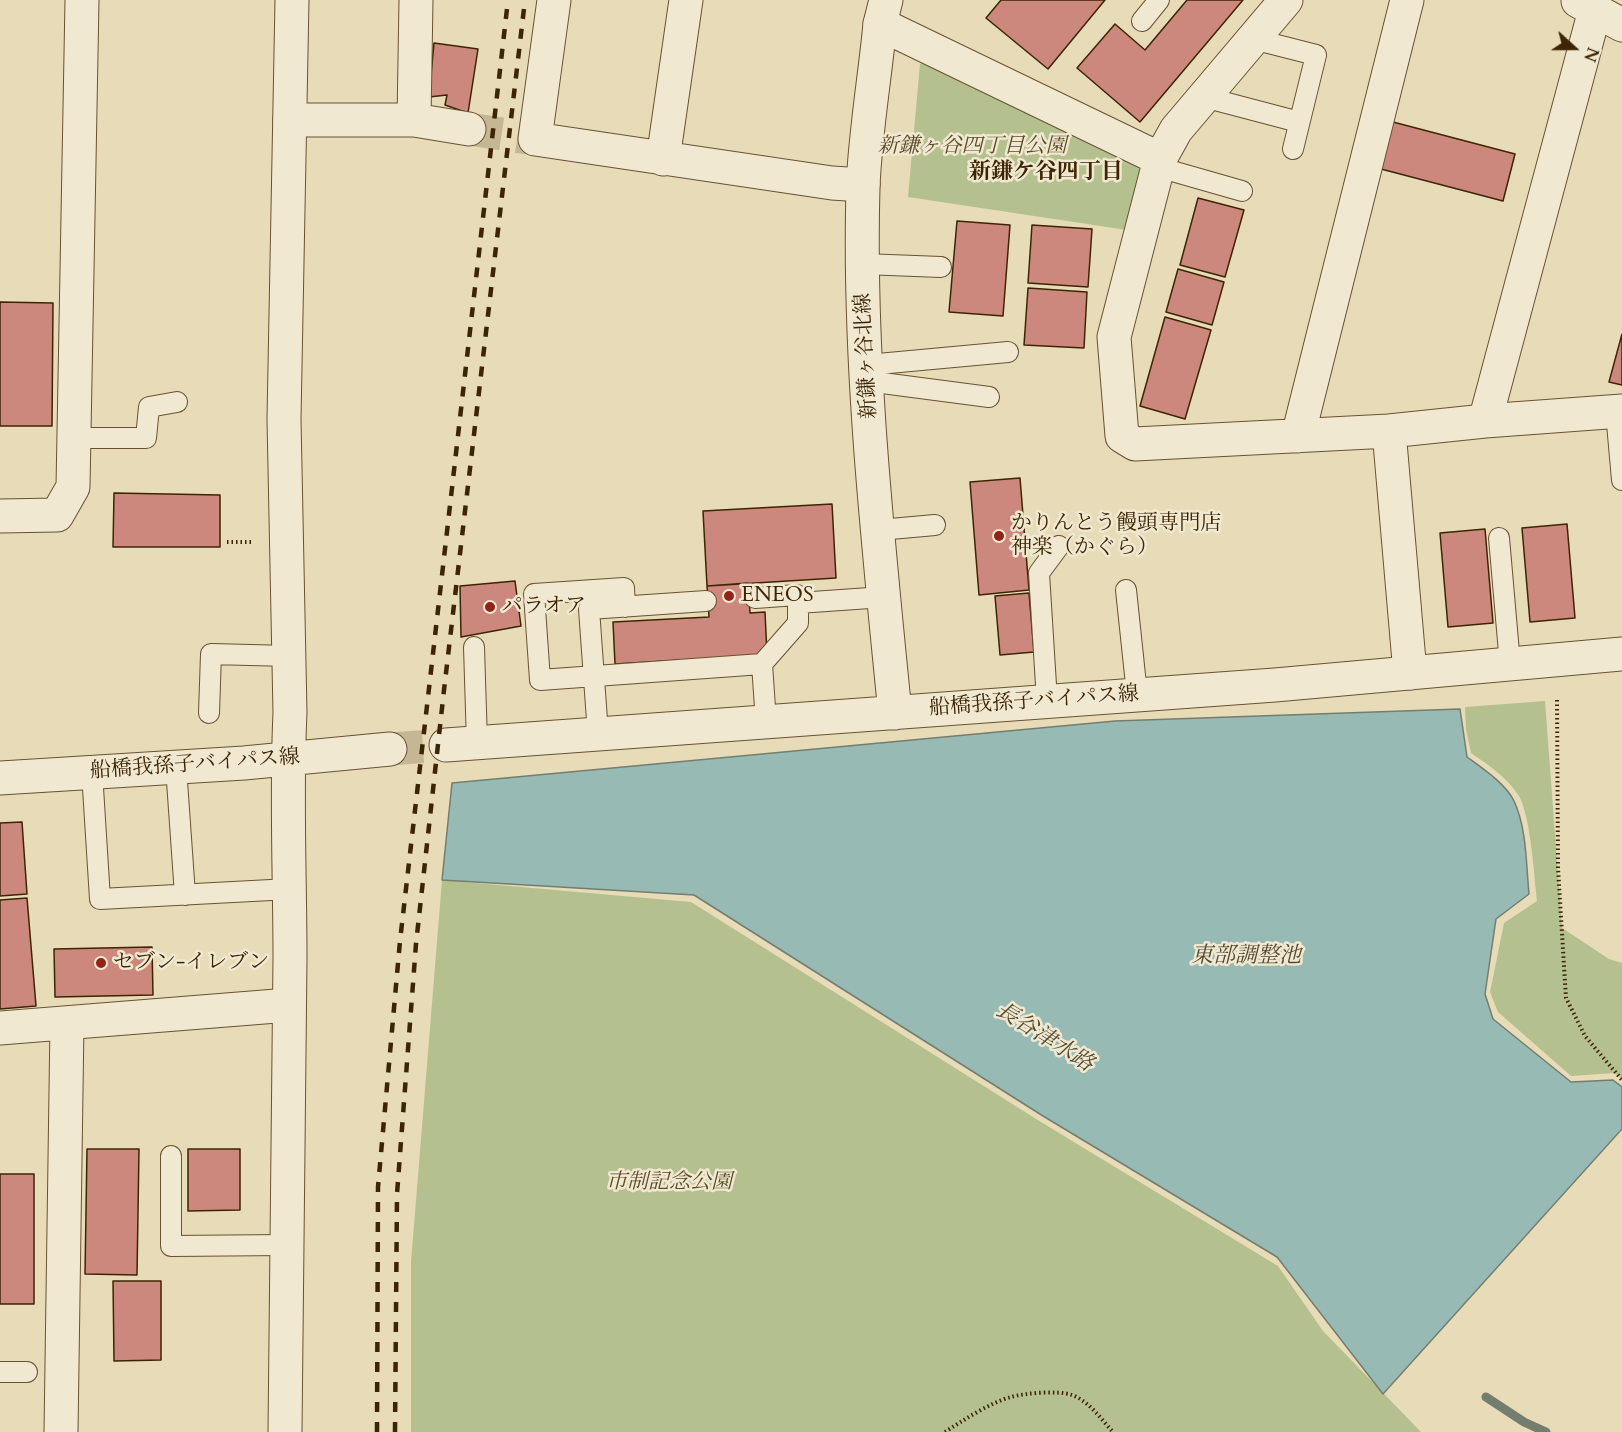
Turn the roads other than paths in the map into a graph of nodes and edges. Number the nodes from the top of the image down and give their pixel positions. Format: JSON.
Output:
{"nodes":[{"id":1,"x":82,"y":0,"type":"edge"},
{"id":2,"x":292,"y":0,"type":"edge"},
{"id":3,"x":416,"y":0,"type":"edge"},
{"id":4,"x":554,"y":0,"type":"edge"},
{"id":5,"x":686,"y":0,"type":"edge"},
{"id":6,"x":1160,"y":0,"type":"edge"},
{"id":7,"x":1286,"y":0,"type":"edge"},
{"id":8,"x":1407,"y":0,"type":"edge"},
{"id":9,"x":883,"y":12,"type":"edge"},
{"id":10,"x":1598,"y":12,"type":"edge"},
{"id":11,"x":1142,"y":21,"type":"dead end"},
{"id":12,"x":1252,"y":39,"type":"junction"},
{"id":13,"x":1204,"y":97,"type":"junction"},
{"id":14,"x":290,"y":120,"type":"junction"},
{"id":15,"x":414,"y":120,"type":"junction"},
{"id":16,"x":1299,"y":122,"type":"junction"},
{"id":17,"x":469,"y":129,"type":"tunnel mouth"},
{"id":18,"x":1293,"y":148,"type":"dead end"},
{"id":19,"x":663,"y":159,"type":"junction"},
{"id":20,"x":1159,"y":163,"type":"junction"},
{"id":21,"x":864,"y":185,"type":"junction"},
{"id":22,"x":1242,"y":191,"type":"dead end"},
{"id":23,"x":863,"y":264,"type":"junction"},
{"id":24,"x":941,"y":267,"type":"dead end"},
{"id":25,"x":1008,"y":352,"type":"dead end"},
{"id":26,"x":867,"y":373,"type":"junction"},
{"id":27,"x":989,"y":396,"type":"dead end"},
{"id":28,"x":177,"y":402,"type":"dead end"},
{"id":29,"x":1619,"y":412,"type":"edge"},
{"id":30,"x":1485,"y":422,"type":"junction"},
{"id":31,"x":1389,"y":431,"type":"junction"},
{"id":32,"x":1298,"y":436,"type":"junction"},
{"id":33,"x":74,"y":438,"type":"junction"},
{"id":34,"x":1621,"y":455,"type":"edge"},
{"id":35,"x":1622,"y":480,"type":"edge"},
{"id":36,"x":0,"y":516,"type":"edge"},
{"id":37,"x":935,"y":525,"type":"dead end"},
{"id":38,"x":879,"y":530,"type":"junction"},
{"id":39,"x":1499,"y":538,"type":"dead end"},
{"id":40,"x":1059,"y":546,"type":"dead end"},
{"id":41,"x":1126,"y":590,"type":"dead end"},
{"id":42,"x":884,"y":597,"type":"junction"},
{"id":43,"x":755,"y":598,"type":"dead end"},
{"id":44,"x":798,"y":603,"type":"junction"},
{"id":45,"x":694,"y":606,"type":"dead end"},
{"id":46,"x":625,"y":607,"type":"junction"},
{"id":47,"x":474,"y":647,"type":"dead end"},
{"id":48,"x":1622,"y":654,"type":"edge"},
{"id":49,"x":289,"y":656,"type":"junction"},
{"id":50,"x":762,"y":664,"type":"junction"},
{"id":51,"x":1510,"y":664,"type":"junction"},
{"id":52,"x":1410,"y":673,"type":"junction"},
{"id":53,"x":594,"y":676,"type":"junction"},
{"id":54,"x":1137,"y":694,"type":"junction"},
{"id":55,"x":1047,"y":701,"type":"junction"},
{"id":56,"x":209,"y":713,"type":"dead end"},
{"id":57,"x":895,"y":713,"type":"junction"},
{"id":58,"x":766,"y":722,"type":"junction"},
{"id":59,"x":598,"y":734,"type":"junction"},
{"id":60,"x":461,"y":744,"type":"joint"},
{"id":61,"x":390,"y":749,"type":"tunnel mouth"},
{"id":62,"x":287,"y":760,"type":"junction"},
{"id":63,"x":176,"y":767,"type":"junction"},
{"id":64,"x":93,"y":772,"type":"junction"},
{"id":65,"x":0,"y":778,"type":"edge"},
{"id":66,"x":290,"y":889,"type":"junction"},
{"id":67,"x":185,"y":895,"type":"junction"},
{"id":68,"x":289,"y":1005,"type":"junction"},
{"id":69,"x":67,"y":1023,"type":"junction"},
{"id":70,"x":0,"y":1028,"type":"edge"},
{"id":71,"x":171,"y":1156,"type":"dead end"},
{"id":72,"x":286,"y":1245,"type":"junction"},
{"id":73,"x":0,"y":1372,"type":"edge"},
{"id":74,"x":27,"y":1372,"type":"dead end"},
{"id":75,"x":61,"y":1432,"type":"edge"},
{"id":76,"x":285,"y":1432,"type":"edge"}],
"edges":[{"from":1,"to":33,"type":"street"},
{"from":2,"to":14,"type":"street"},
{"from":3,"to":15,"type":"street"},
{"from":4,"to":19,"type":"street"},
{"from":5,"to":19,"type":"street"},
{"from":6,"to":11,"type":"lane"},
{"from":7,"to":12,"type":"street"},
{"from":8,"to":32,"type":"street"},
{"from":9,"to":20,"type":"street"},
{"from":9,"to":21,"type":"street","name":"新鎌ヶ谷北線"},
{"from":10,"to":30,"type":"street"},
{"from":12,"to":13,"type":"street"},
{"from":12,"to":16,"type":"lane"},
{"from":13,"to":16,"type":"lane"},
{"from":13,"to":20,"type":"street"},
{"from":14,"to":15,"type":"street"},
{"from":14,"to":49,"type":"street"},
{"from":15,"to":17,"type":"street"},
{"from":16,"to":18,"type":"lane"},
{"from":19,"to":21,"type":"street"},
{"from":20,"to":22,"type":"lane"},
{"from":20,"to":32,"type":"street"},
{"from":21,"to":23,"type":"street","name":"新鎌ヶ谷北線"},
{"from":23,"to":24,"type":"lane"},
{"from":23,"to":26,"type":"street","name":"新鎌ヶ谷北線"},
{"from":25,"to":26,"type":"lane"},
{"from":26,"to":27,"type":"lane"},
{"from":26,"to":38,"type":"street","name":"新鎌ヶ谷北線"},
{"from":28,"to":33,"type":"lane"},
{"from":29,"to":30,"type":"street"},
{"from":29,"to":34,"type":"lane"},
{"from":30,"to":31,"type":"street"},
{"from":31,"to":32,"type":"street"},
{"from":31,"to":52,"type":"street"},
{"from":33,"to":36,"type":"street"},
{"from":34,"to":35,"type":"lane"},
{"from":37,"to":38,"type":"lane"},
{"from":38,"to":42,"type":"street","name":"新鎌ヶ谷北線"},
{"from":39,"to":51,"type":"lane"},
{"from":40,"to":55,"type":"lane"},
{"from":41,"to":54,"type":"lane"},
{"from":42,"to":44,"type":"lane"},
{"from":42,"to":57,"type":"street","name":"新鎌ヶ谷北線"},
{"from":43,"to":44,"type":"lane"},
{"from":44,"to":50,"type":"lane"},
{"from":45,"to":46,"type":"lane"},
{"from":46,"to":53,"type":"lane"},
{"from":46,"to":53,"type":"lane"},
{"from":47,"to":60,"type":"lane"},
{"from":48,"to":51,"type":"street","name":"船橋我孫子バイパス線"},
{"from":49,"to":56,"type":"lane"},
{"from":49,"to":62,"type":"street"},
{"from":50,"to":53,"type":"lane"},
{"from":50,"to":58,"type":"lane"},
{"from":51,"to":52,"type":"street","name":"船橋我孫子バイパス線"},
{"from":52,"to":54,"type":"street","name":"船橋我孫子バイパス線"},
{"from":53,"to":59,"type":"lane"},
{"from":54,"to":55,"type":"street","name":"船橋我孫子バイパス線"},
{"from":55,"to":57,"type":"street","name":"船橋我孫子バイパス線"},
{"from":57,"to":58,"type":"street","name":"船橋我孫子バイパス線"},
{"from":58,"to":59,"type":"street","name":"船橋我孫子バイパス線"},
{"from":59,"to":60,"type":"street","name":"船橋我孫子バイパス線"},
{"from":61,"to":62,"type":"street","name":"船橋我孫子バイパス線"},
{"from":62,"to":63,"type":"street","name":"船橋我孫子バイパス線"},
{"from":62,"to":66,"type":"street"},
{"from":63,"to":64,"type":"street","name":"船橋我孫子バイパス線"},
{"from":63,"to":67,"type":"lane"},
{"from":64,"to":65,"type":"street","name":"船橋我孫子バイパス線"},
{"from":64,"to":67,"type":"lane"},
{"from":66,"to":67,"type":"lane"},
{"from":66,"to":68,"type":"street"},
{"from":68,"to":69,"type":"street"},
{"from":68,"to":72,"type":"street"},
{"from":69,"to":70,"type":"street"},
{"from":69,"to":75,"type":"street"},
{"from":71,"to":72,"type":"lane"},
{"from":72,"to":76,"type":"street"},
{"from":73,"to":74,"type":"lane"}]}
